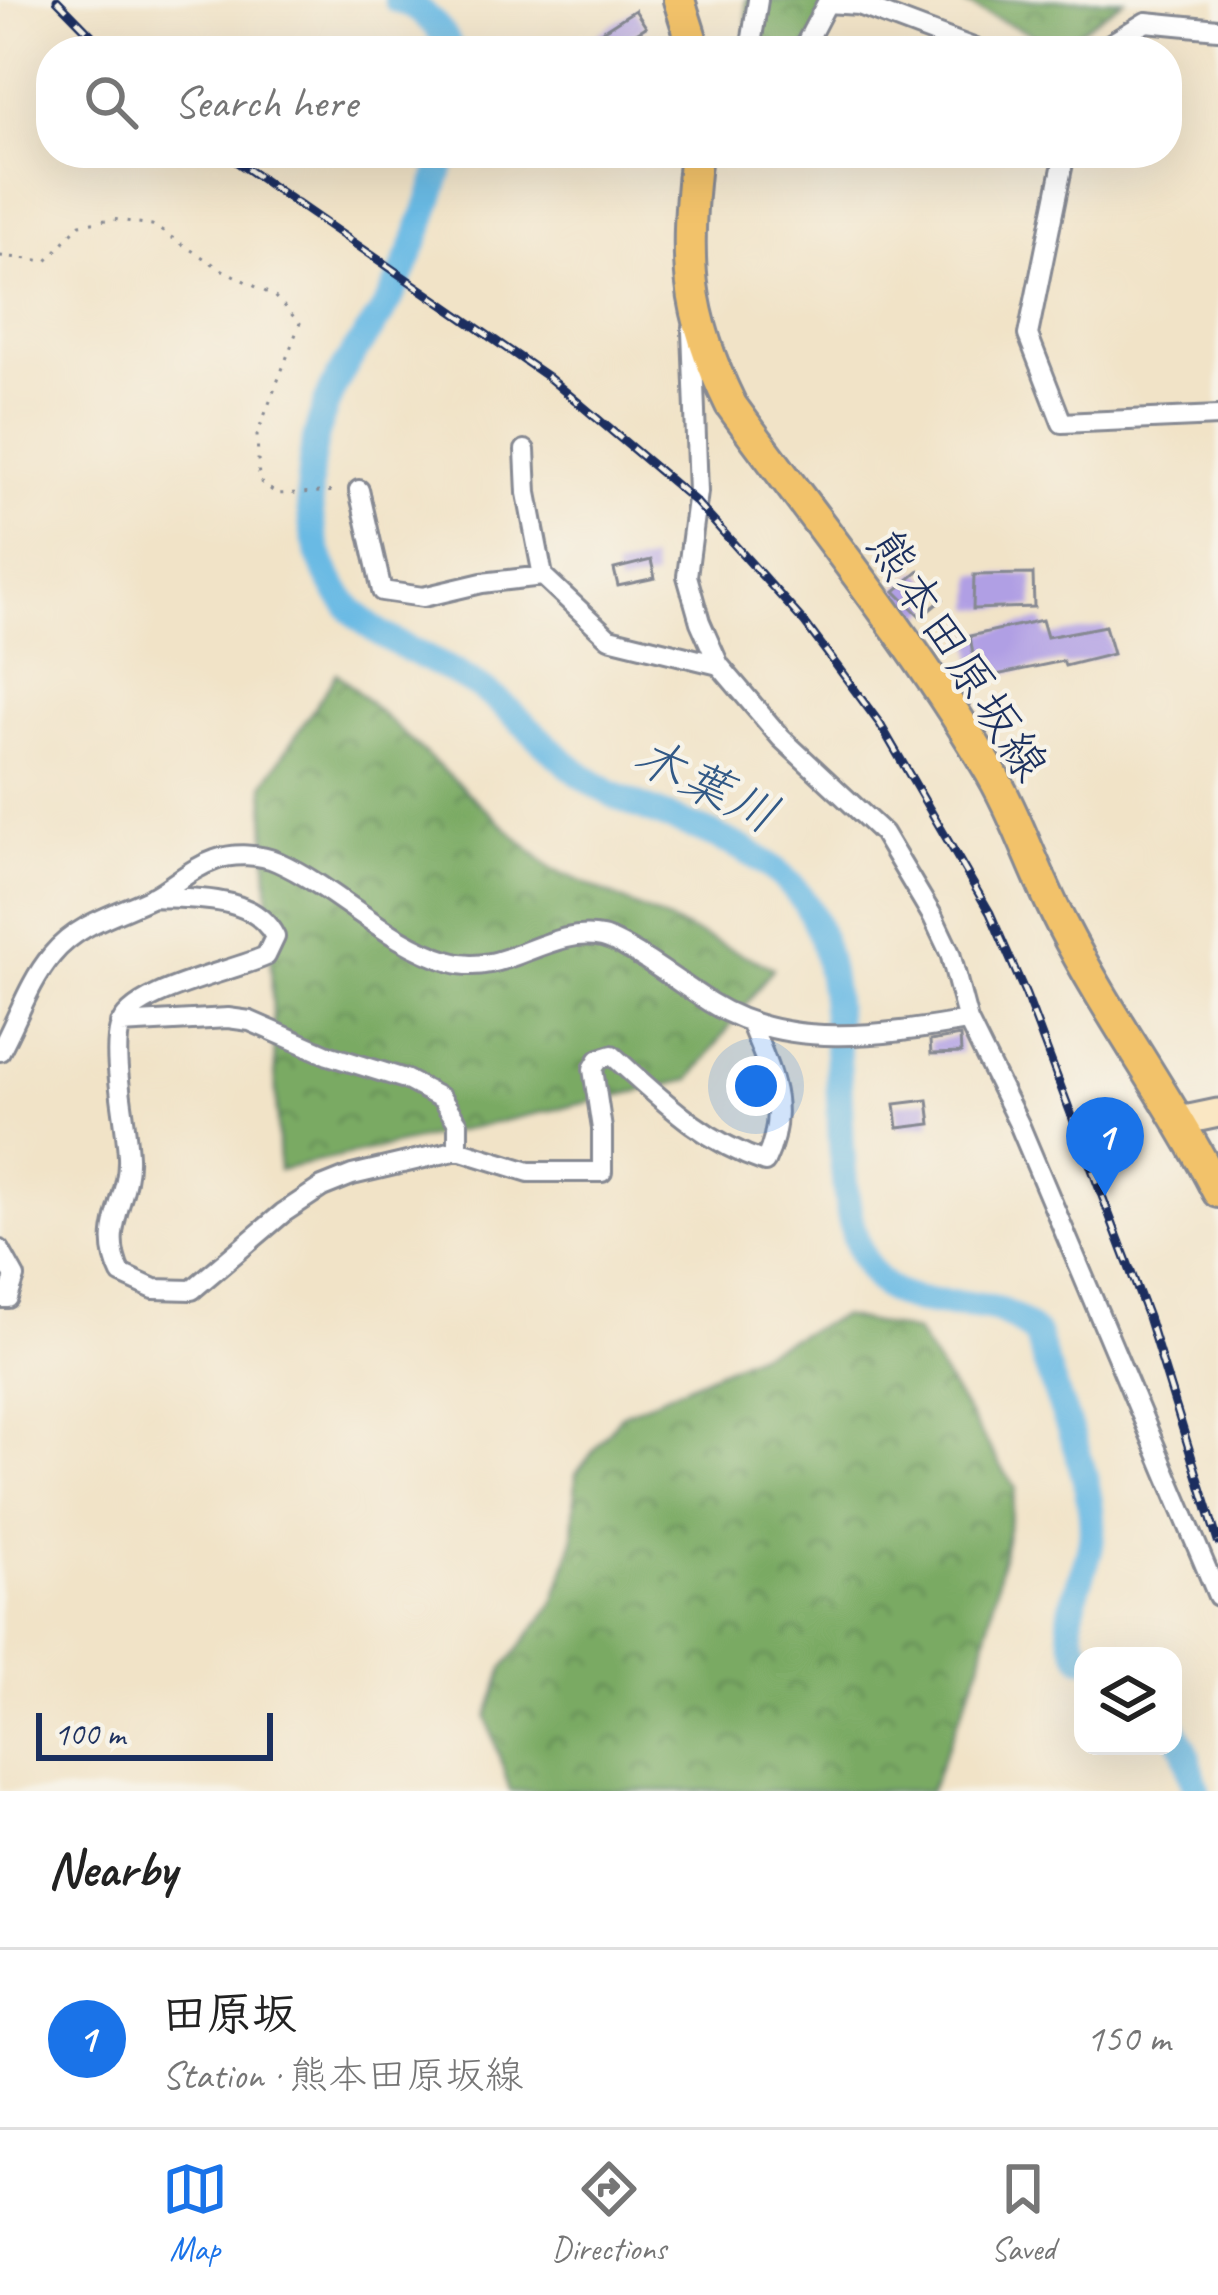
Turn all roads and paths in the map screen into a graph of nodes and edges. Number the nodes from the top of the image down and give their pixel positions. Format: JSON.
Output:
{"nodes":[{"id":1,"x":758,"y":0,"type":"edge"},
{"id":2,"x":688,"y":4,"type":"edge"},
{"id":3,"x":1218,"y":29,"type":"edge"},
{"id":4,"x":693,"y":36,"type":"edge"},
{"id":5,"x":752,"y":36,"type":"edge"},
{"id":6,"x":810,"y":36,"type":"edge"},
{"id":7,"x":942,"y":36,"type":"edge"},
{"id":8,"x":1123,"y":36,"type":"edge"},
{"id":9,"x":694,"y":168,"type":"edge"},
{"id":10,"x":1062,"y":168,"type":"edge"},
{"id":11,"x":0,"y":256,"type":"edge"},
{"id":12,"x":690,"y":288,"type":"junction"},
{"id":13,"x":1218,"y":416,"type":"edge"},
{"id":14,"x":525,"y":450,"type":"dead end"},
{"id":15,"x":359,"y":490,"type":"joint"},
{"id":16,"x":543,"y":576,"type":"junction"},
{"id":17,"x":719,"y":665,"type":"junction"},
{"id":18,"x":152,"y":897,"type":"junction"},
{"id":19,"x":968,"y":1021,"type":"junction"},
{"id":20,"x":120,"y":1024,"type":"junction"},
{"id":21,"x":751,"y":1024,"type":"junction"},
{"id":22,"x":0,"y":1051,"type":"edge"},
{"id":23,"x":1218,"y":1113,"type":"edge"},
{"id":24,"x":1180,"y":1121,"type":"junction"},
{"id":25,"x":458,"y":1150,"type":"junction"},
{"id":26,"x":1218,"y":1192,"type":"edge"},
{"id":27,"x":0,"y":1250,"type":"edge"},
{"id":28,"x":0,"y":1298,"type":"edge"},
{"id":29,"x":1218,"y":1596,"type":"edge"}],
"edges":[{"from":1,"to":5,"type":"street"},
{"from":2,"to":4,"type":"main road"},
{"from":3,"to":8,"type":"street"},
{"from":6,"to":7,"type":"street"},
{"from":9,"to":12,"type":"main road","name":"熊本田原坂線"},
{"from":10,"to":13,"type":"street"},
{"from":11,"to":15,"type":"path"},
{"from":12,"to":17,"type":"street"},
{"from":12,"to":24,"type":"main road","name":"熊本田原坂線"},
{"from":14,"to":16,"type":"street"},
{"from":15,"to":16,"type":"street"},
{"from":16,"to":17,"type":"street"},
{"from":17,"to":19,"type":"street"},
{"from":18,"to":20,"type":"street"},
{"from":18,"to":21,"type":"street"},
{"from":18,"to":22,"type":"street"},
{"from":19,"to":21,"type":"street"},
{"from":19,"to":29,"type":"street"},
{"from":20,"to":25,"type":"street"},
{"from":20,"to":25,"type":"street"},
{"from":21,"to":25,"type":"street"},
{"from":23,"to":24,"type":"street"},
{"from":24,"to":26,"type":"main road","name":"熊本田原坂線"},
{"from":27,"to":28,"type":"street"}]}
